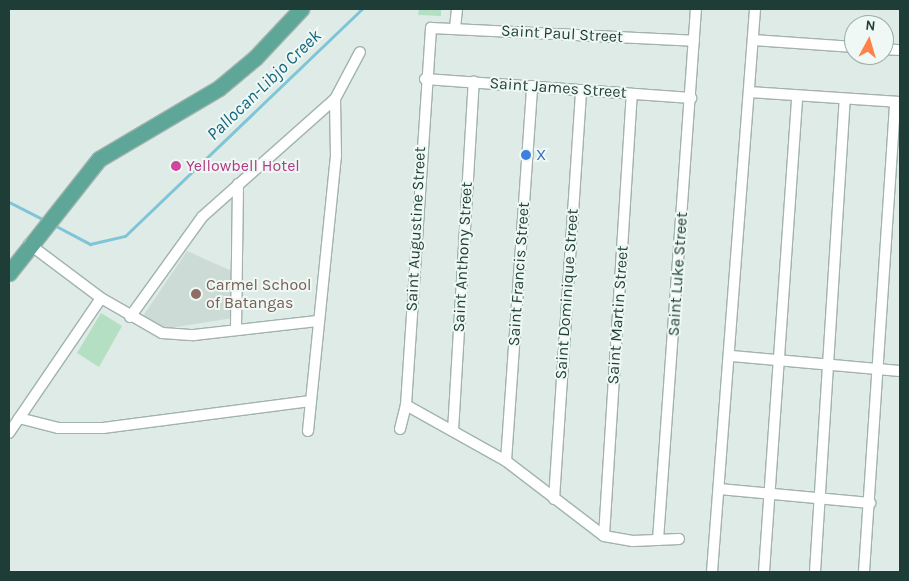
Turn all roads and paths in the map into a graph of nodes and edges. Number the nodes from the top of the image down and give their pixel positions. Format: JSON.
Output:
{"nodes":[{"id":1,"x":300,"y":9,"type":"edge"},
{"id":2,"x":457,"y":9,"type":"edge"},
{"id":3,"x":696,"y":9,"type":"edge"},
{"id":4,"x":755,"y":9,"type":"edge"},
{"id":5,"x":431,"y":28,"type":"joint"},
{"id":6,"x":455,"y":28,"type":"junction"},
{"id":7,"x":752,"y":40,"type":"junction"},
{"id":8,"x":694,"y":41,"type":"junction"},
{"id":9,"x":844,"y":46,"type":"edge"},
{"id":10,"x":360,"y":52,"type":"dead end"},
{"id":11,"x":425,"y":79,"type":"junction"},
{"id":12,"x":474,"y":82,"type":"junction"},
{"id":13,"x":532,"y":86,"type":"junction"},
{"id":14,"x":581,"y":90,"type":"junction"},
{"id":15,"x":749,"y":92,"type":"junction"},
{"id":16,"x":632,"y":94,"type":"junction"},
{"id":17,"x":797,"y":96,"type":"junction"},
{"id":18,"x":691,"y":98,"type":"junction"},
{"id":19,"x":335,"y":99,"type":"junction"},
{"id":20,"x":845,"y":99,"type":"junction"},
{"id":21,"x":898,"y":102,"type":"edge"},
{"id":22,"x":238,"y":184,"type":"junction"},
{"id":23,"x":33,"y":240,"type":"junction"},
{"id":24,"x":9,"y":273,"type":"edge"},
{"id":25,"x":101,"y":298,"type":"junction"},
{"id":26,"x":130,"y":317,"type":"junction"},
{"id":27,"x":317,"y":321,"type":"junction"},
{"id":28,"x":236,"y":328,"type":"junction"},
{"id":29,"x":731,"y":356,"type":"junction"},
{"id":30,"x":782,"y":362,"type":"junction"},
{"id":31,"x":831,"y":367,"type":"junction"},
{"id":32,"x":880,"y":370,"type":"junction"},
{"id":33,"x":900,"y":371,"type":"edge"},
{"id":34,"x":310,"y":401,"type":"junction"},
{"id":35,"x":406,"y":405,"type":"junction"},
{"id":36,"x":19,"y":418,"type":"junction"},
{"id":37,"x":400,"y":429,"type":"dead end"},
{"id":38,"x":308,"y":431,"type":"dead end"},
{"id":39,"x":453,"y":431,"type":"junction"},
{"id":40,"x":9,"y":432,"type":"edge"},
{"id":41,"x":506,"y":461,"type":"junction"},
{"id":42,"x":719,"y":488,"type":"junction"},
{"id":43,"x":771,"y":494,"type":"junction"},
{"id":44,"x":554,"y":499,"type":"junction"},
{"id":45,"x":821,"y":499,"type":"junction"},
{"id":46,"x":870,"y":503,"type":"junction"},
{"id":47,"x":604,"y":536,"type":"junction"},
{"id":48,"x":679,"y":538,"type":"dead end"},
{"id":49,"x":658,"y":540,"type":"junction"},
{"id":50,"x":712,"y":572,"type":"edge"},
{"id":51,"x":764,"y":572,"type":"edge"},
{"id":52,"x":815,"y":572,"type":"edge"},
{"id":53,"x":864,"y":572,"type":"edge"}],
"edges":[{"from":1,"to":23,"type":"main road"},
{"from":2,"to":6,"type":"street"},
{"from":3,"to":8,"type":"street","name":"Saint Luke Street"},
{"from":4,"to":7,"type":"street"},
{"from":5,"to":6,"type":"street","name":"Saint Paul Street"},
{"from":5,"to":11,"type":"street","name":"Saint Augustine Street"},
{"from":6,"to":8,"type":"street","name":"Saint Paul Street"},
{"from":7,"to":9,"type":"street"},
{"from":7,"to":15,"type":"street"},
{"from":8,"to":18,"type":"street","name":"Saint Luke Street"},
{"from":10,"to":19,"type":"street"},
{"from":11,"to":12,"type":"street","name":"Saint James Street"},
{"from":11,"to":35,"type":"street","name":"Saint Augustine Street"},
{"from":12,"to":13,"type":"street","name":"Saint James Street"},
{"from":12,"to":39,"type":"street","name":"Saint Anthony Street"},
{"from":13,"to":14,"type":"street","name":"Saint James Street"},
{"from":13,"to":41,"type":"street","name":"Saint Francis Street"},
{"from":14,"to":16,"type":"street","name":"Saint James Street"},
{"from":14,"to":44,"type":"street","name":"Saint Dominique Street"},
{"from":15,"to":17,"type":"street"},
{"from":15,"to":29,"type":"street"},
{"from":16,"to":18,"type":"street","name":"Saint James Street"},
{"from":16,"to":47,"type":"street","name":"Saint Martin Street"},
{"from":17,"to":20,"type":"street"},
{"from":17,"to":30,"type":"street"},
{"from":18,"to":49,"type":"street","name":"Saint Luke Street"},
{"from":19,"to":22,"type":"street"},
{"from":19,"to":27,"type":"street"},
{"from":20,"to":21,"type":"street"},
{"from":20,"to":31,"type":"street"},
{"from":21,"to":32,"type":"street"},
{"from":22,"to":26,"type":"street"},
{"from":22,"to":28,"type":"street"},
{"from":23,"to":24,"type":"main road"},
{"from":23,"to":25,"type":"street"},
{"from":25,"to":26,"type":"street"},
{"from":25,"to":36,"type":"street"},
{"from":26,"to":28,"type":"street"},
{"from":27,"to":28,"type":"street"},
{"from":27,"to":34,"type":"street"},
{"from":29,"to":30,"type":"street"},
{"from":29,"to":42,"type":"street"},
{"from":30,"to":31,"type":"street"},
{"from":30,"to":43,"type":"street"},
{"from":31,"to":32,"type":"street"},
{"from":31,"to":45,"type":"street"},
{"from":32,"to":33,"type":"street"},
{"from":32,"to":46,"type":"street"},
{"from":34,"to":36,"type":"street"},
{"from":34,"to":38,"type":"street"},
{"from":35,"to":37,"type":"street","name":"Saint Augustine Street"},
{"from":35,"to":39,"type":"street"},
{"from":36,"to":40,"type":"street"},
{"from":39,"to":41,"type":"street"},
{"from":41,"to":44,"type":"street"},
{"from":42,"to":43,"type":"street"},
{"from":42,"to":50,"type":"street"},
{"from":43,"to":45,"type":"street"},
{"from":43,"to":51,"type":"street"},
{"from":44,"to":47,"type":"street"},
{"from":45,"to":46,"type":"street"},
{"from":45,"to":52,"type":"street"},
{"from":46,"to":53,"type":"street"},
{"from":47,"to":49,"type":"street"},
{"from":48,"to":49,"type":"street"}]}
